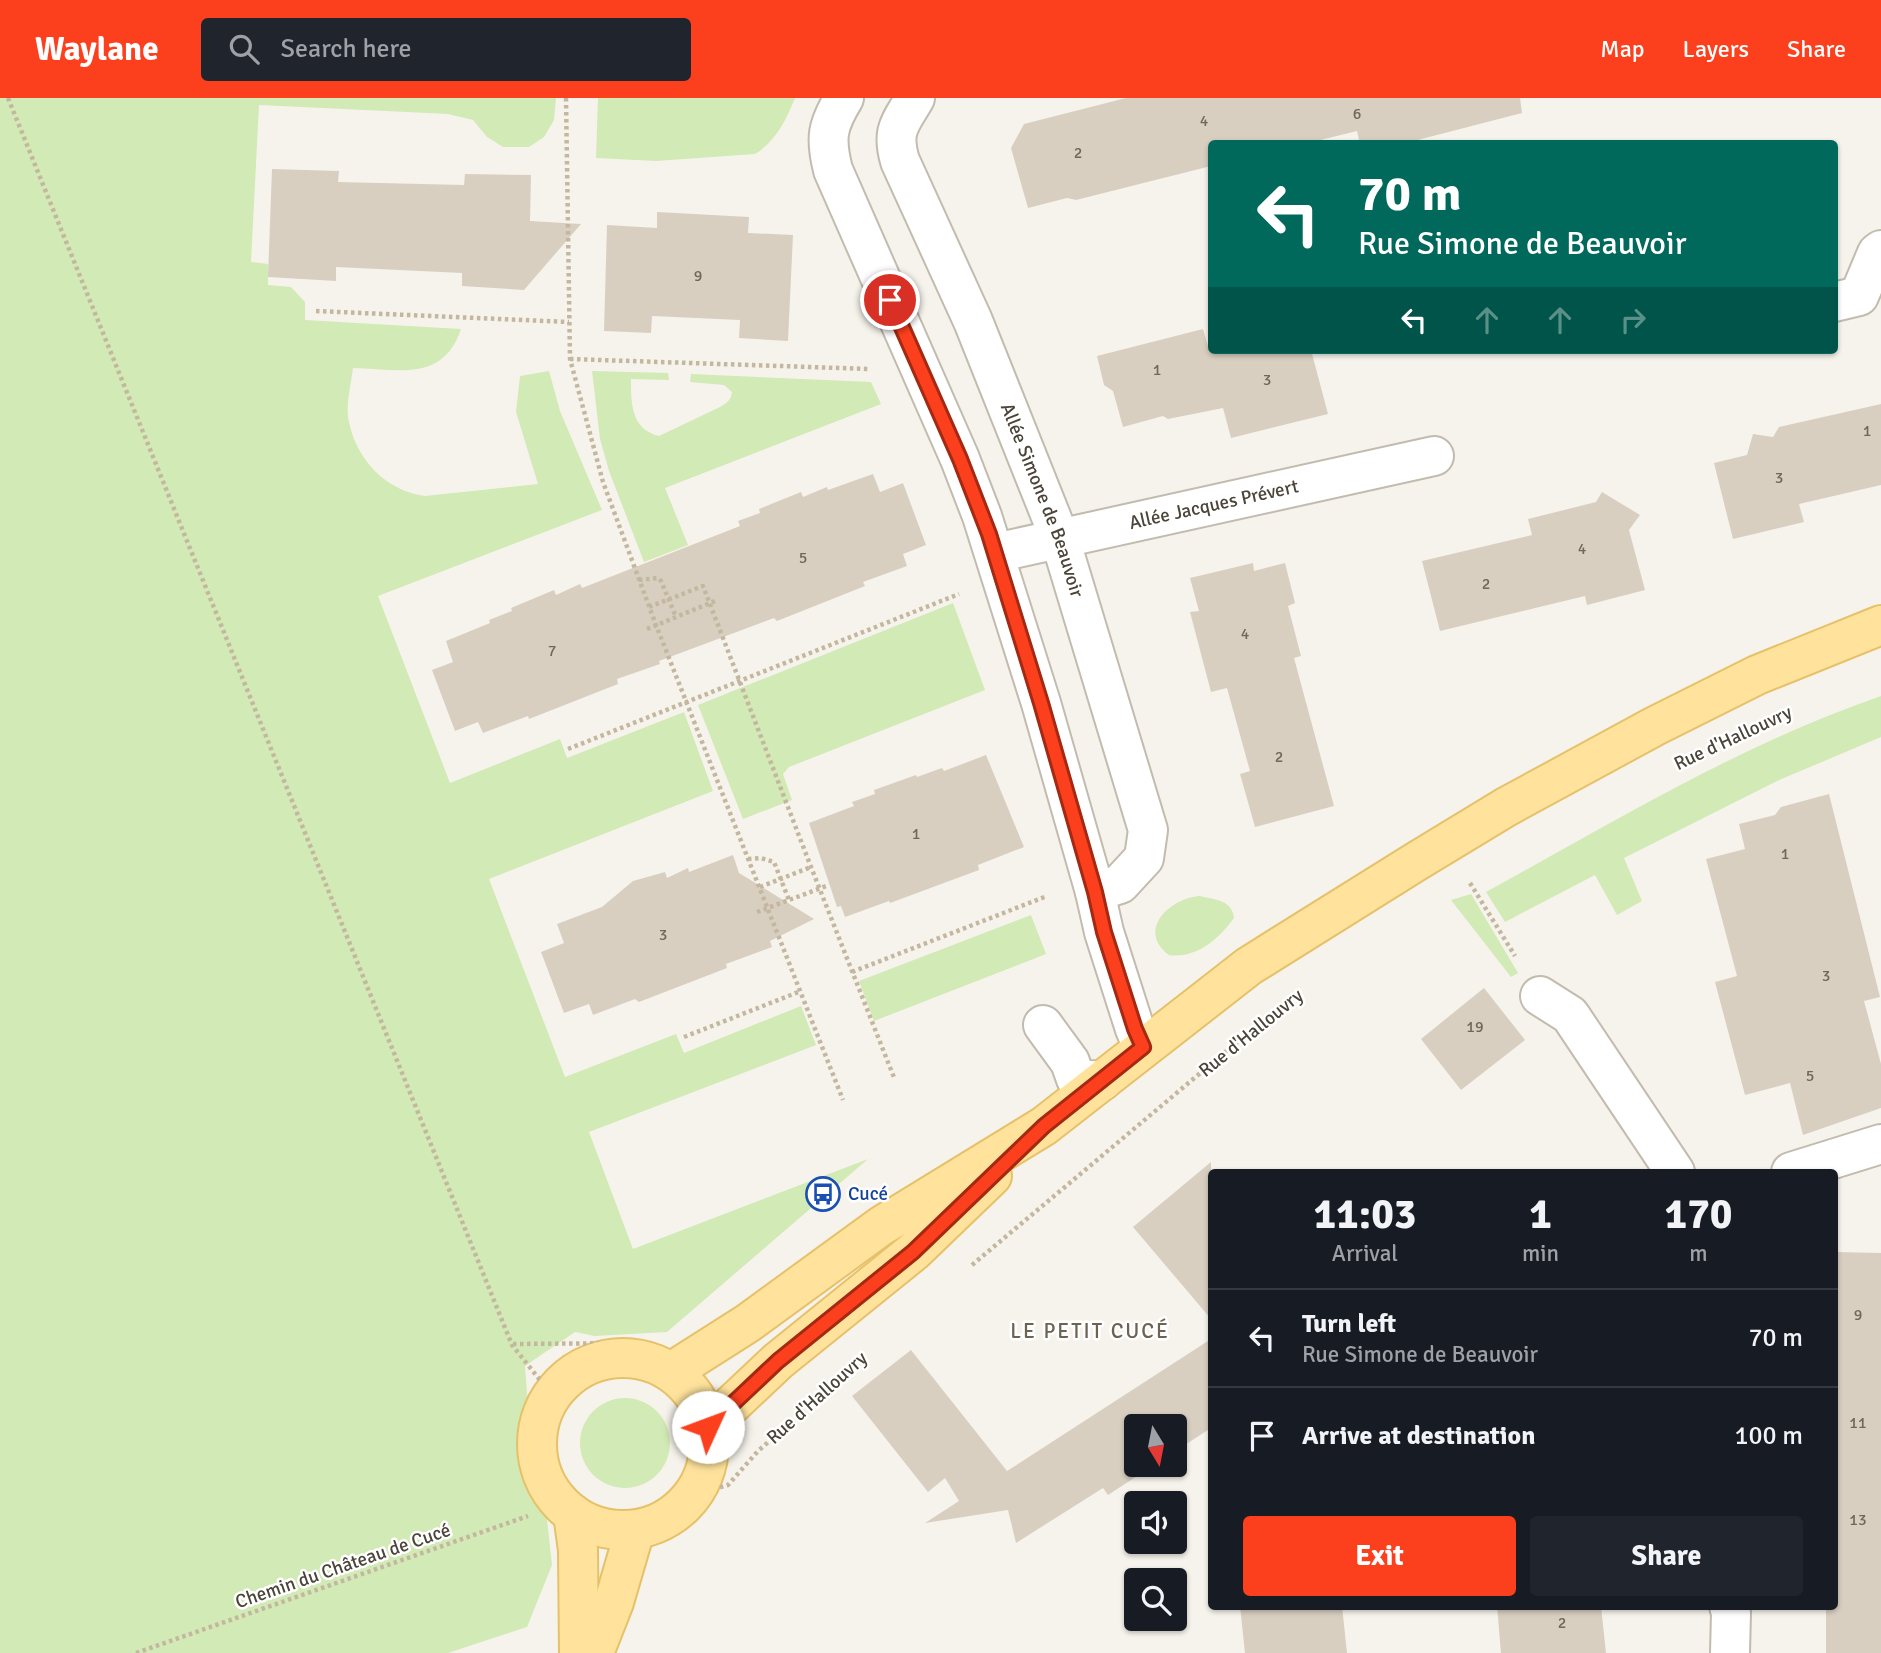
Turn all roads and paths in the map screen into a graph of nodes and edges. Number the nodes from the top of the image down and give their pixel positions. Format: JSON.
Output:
{"nodes":[{"id":1,"x":8,"y":98,"type":"edge"},
{"id":2,"x":566,"y":98,"type":"edge"},
{"id":3,"x":844,"y":98,"type":"edge"},
{"id":4,"x":915,"y":98,"type":"edge"},
{"id":5,"x":1881,"y":250,"type":"edge"},
{"id":6,"x":1838,"y":301,"type":"edge"},
{"id":7,"x":316,"y":311,"type":"dead end"},
{"id":8,"x":569,"y":322,"type":"junction"},
{"id":9,"x":570,"y":359,"type":"junction"},
{"id":10,"x":921,"y":370,"type":"junction"},
{"id":11,"x":1434,"y":456,"type":"dead end"},
{"id":12,"x":1060,"y":539,"type":"junction"},
{"id":13,"x":998,"y":565,"type":"junction"},
{"id":14,"x":639,"y":580,"type":"junction"},
{"id":15,"x":715,"y":601,"type":"dead end"},
{"id":16,"x":649,"y":607,"type":"junction"},
{"id":17,"x":676,"y":617,"type":"junction"},
{"id":18,"x":1881,"y":625,"type":"edge"},
{"id":19,"x":647,"y":629,"type":"dead end"},
{"id":20,"x":739,"y":681,"type":"junction"},
{"id":21,"x":686,"y":702,"type":"junction"},
{"id":22,"x":568,"y":749,"type":"dead end"},
{"id":23,"x":748,"y":859,"type":"junction"},
{"id":24,"x":811,"y":867,"type":"junction"},
{"id":25,"x":1467,"y":878,"type":"dead end"},
{"id":26,"x":829,"y":884,"type":"dead end"},
{"id":27,"x":1093,"y":885,"type":"junction"},
{"id":28,"x":760,"y":887,"type":"junction"},
{"id":29,"x":789,"y":900,"type":"junction"},
{"id":30,"x":757,"y":912,"type":"dead end"},
{"id":31,"x":852,"y":972,"type":"junction"},
{"id":32,"x":1307,"y":989,"type":"dead end"},
{"id":33,"x":801,"y":991,"type":"junction"},
{"id":34,"x":1540,"y":996,"type":"joint"},
{"id":35,"x":1043,"y":1025,"type":"dead end"},
{"id":36,"x":684,"y":1037,"type":"dead end"},
{"id":37,"x":1143,"y":1047,"type":"junction"},
{"id":38,"x":895,"y":1080,"type":"dead end"},
{"id":39,"x":1102,"y":1081,"type":"junction"},
{"id":40,"x":843,"y":1100,"type":"dead end"},
{"id":41,"x":1044,"y":1126,"type":"junction"},
{"id":42,"x":1881,"y":1144,"type":"edge"},
{"id":43,"x":1673,"y":1169,"type":"edge"},
{"id":44,"x":1801,"y":1169,"type":"edge"},
{"id":45,"x":968,"y":1269,"type":"dead end"},
{"id":46,"x":671,"y":1372,"type":"junction"},
{"id":47,"x":839,"y":1375,"type":"dead end"},
{"id":48,"x":552,"y":1395,"type":"junction"},
{"id":49,"x":708,"y":1427,"type":"junction"},
{"id":50,"x":694,"y":1494,"type":"junction"},
{"id":51,"x":564,"y":1506,"type":"junction"},
{"id":52,"x":635,"y":1530,"type":"junction"},
{"id":53,"x":1730,"y":1610,"type":"edge"},
{"id":54,"x":136,"y":1653,"type":"edge"},
{"id":55,"x":579,"y":1653,"type":"edge"},
{"id":56,"x":594,"y":1653,"type":"edge"},
{"id":57,"x":1730,"y":1653,"type":"edge"}],
"edges":[{"from":1,"to":48,"type":"path"},
{"from":2,"to":8,"type":"path"},
{"from":3,"to":10,"type":"street"},
{"from":4,"to":12,"type":"street","name":"Allée Simone de Beauvoir"},
{"from":5,"to":6,"type":"street"},
{"from":7,"to":8,"type":"path"},
{"from":8,"to":9,"type":"path"},
{"from":9,"to":10,"type":"path"},
{"from":9,"to":14,"type":"path"},
{"from":10,"to":13,"type":"street"},
{"from":11,"to":12,"type":"street","name":"Allée Jacques Prévert"},
{"from":12,"to":13,"type":"street","name":"Allée Jacques Prévert"},
{"from":12,"to":27,"type":"street","name":"Allée Simone de Beauvoir"},
{"from":13,"to":20,"type":"path"},
{"from":13,"to":27,"type":"street"},
{"from":14,"to":16,"type":"path"},
{"from":14,"to":17,"type":"path"},
{"from":15,"to":17,"type":"path","bridge":true},
{"from":16,"to":20,"type":"path"},
{"from":16,"to":21,"type":"path"},
{"from":17,"to":19,"type":"path","bridge":true},
{"from":18,"to":37,"type":"main road"},
{"from":20,"to":21,"type":"path"},
{"from":20,"to":24,"type":"path"},
{"from":21,"to":22,"type":"path"},
{"from":21,"to":23,"type":"path"},
{"from":23,"to":28,"type":"path"},
{"from":23,"to":29,"type":"path"},
{"from":24,"to":28,"type":"path"},
{"from":24,"to":31,"type":"path"},
{"from":25,"to":34,"type":"path"},
{"from":26,"to":29,"type":"path","bridge":true},
{"from":27,"to":31,"type":"path"},
{"from":27,"to":37,"type":"street"},
{"from":28,"to":33,"type":"path"},
{"from":29,"to":30,"type":"path","bridge":true},
{"from":31,"to":38,"type":"path"},
{"from":32,"to":45,"type":"path","name":"Rue d'Hallouvry"},
{"from":33,"to":36,"type":"path"},
{"from":33,"to":40,"type":"path"},
{"from":34,"to":43,"type":"street"},
{"from":35,"to":39,"type":"street"},
{"from":37,"to":39,"type":"main road"},
{"from":39,"to":41,"type":"main road"},
{"from":41,"to":46,"type":"main road"},
{"from":41,"to":49,"type":"main road"},
{"from":42,"to":44,"type":"street"},
{"from":46,"to":48,"type":"main road"},
{"from":46,"to":49,"type":"main road"},
{"from":47,"to":50,"type":"path","name":"Rue d'Hallouvry"},
{"from":48,"to":51,"type":"main road"},
{"from":49,"to":50,"type":"main road"},
{"from":50,"to":52,"type":"main road"},
{"from":51,"to":52,"type":"main road"},
{"from":51,"to":54,"type":"path","name":"Chemin du Château de Cucé"},
{"from":51,"to":55,"type":"main road"},
{"from":52,"to":56,"type":"main road"},
{"from":53,"to":57,"type":"street"}]}
